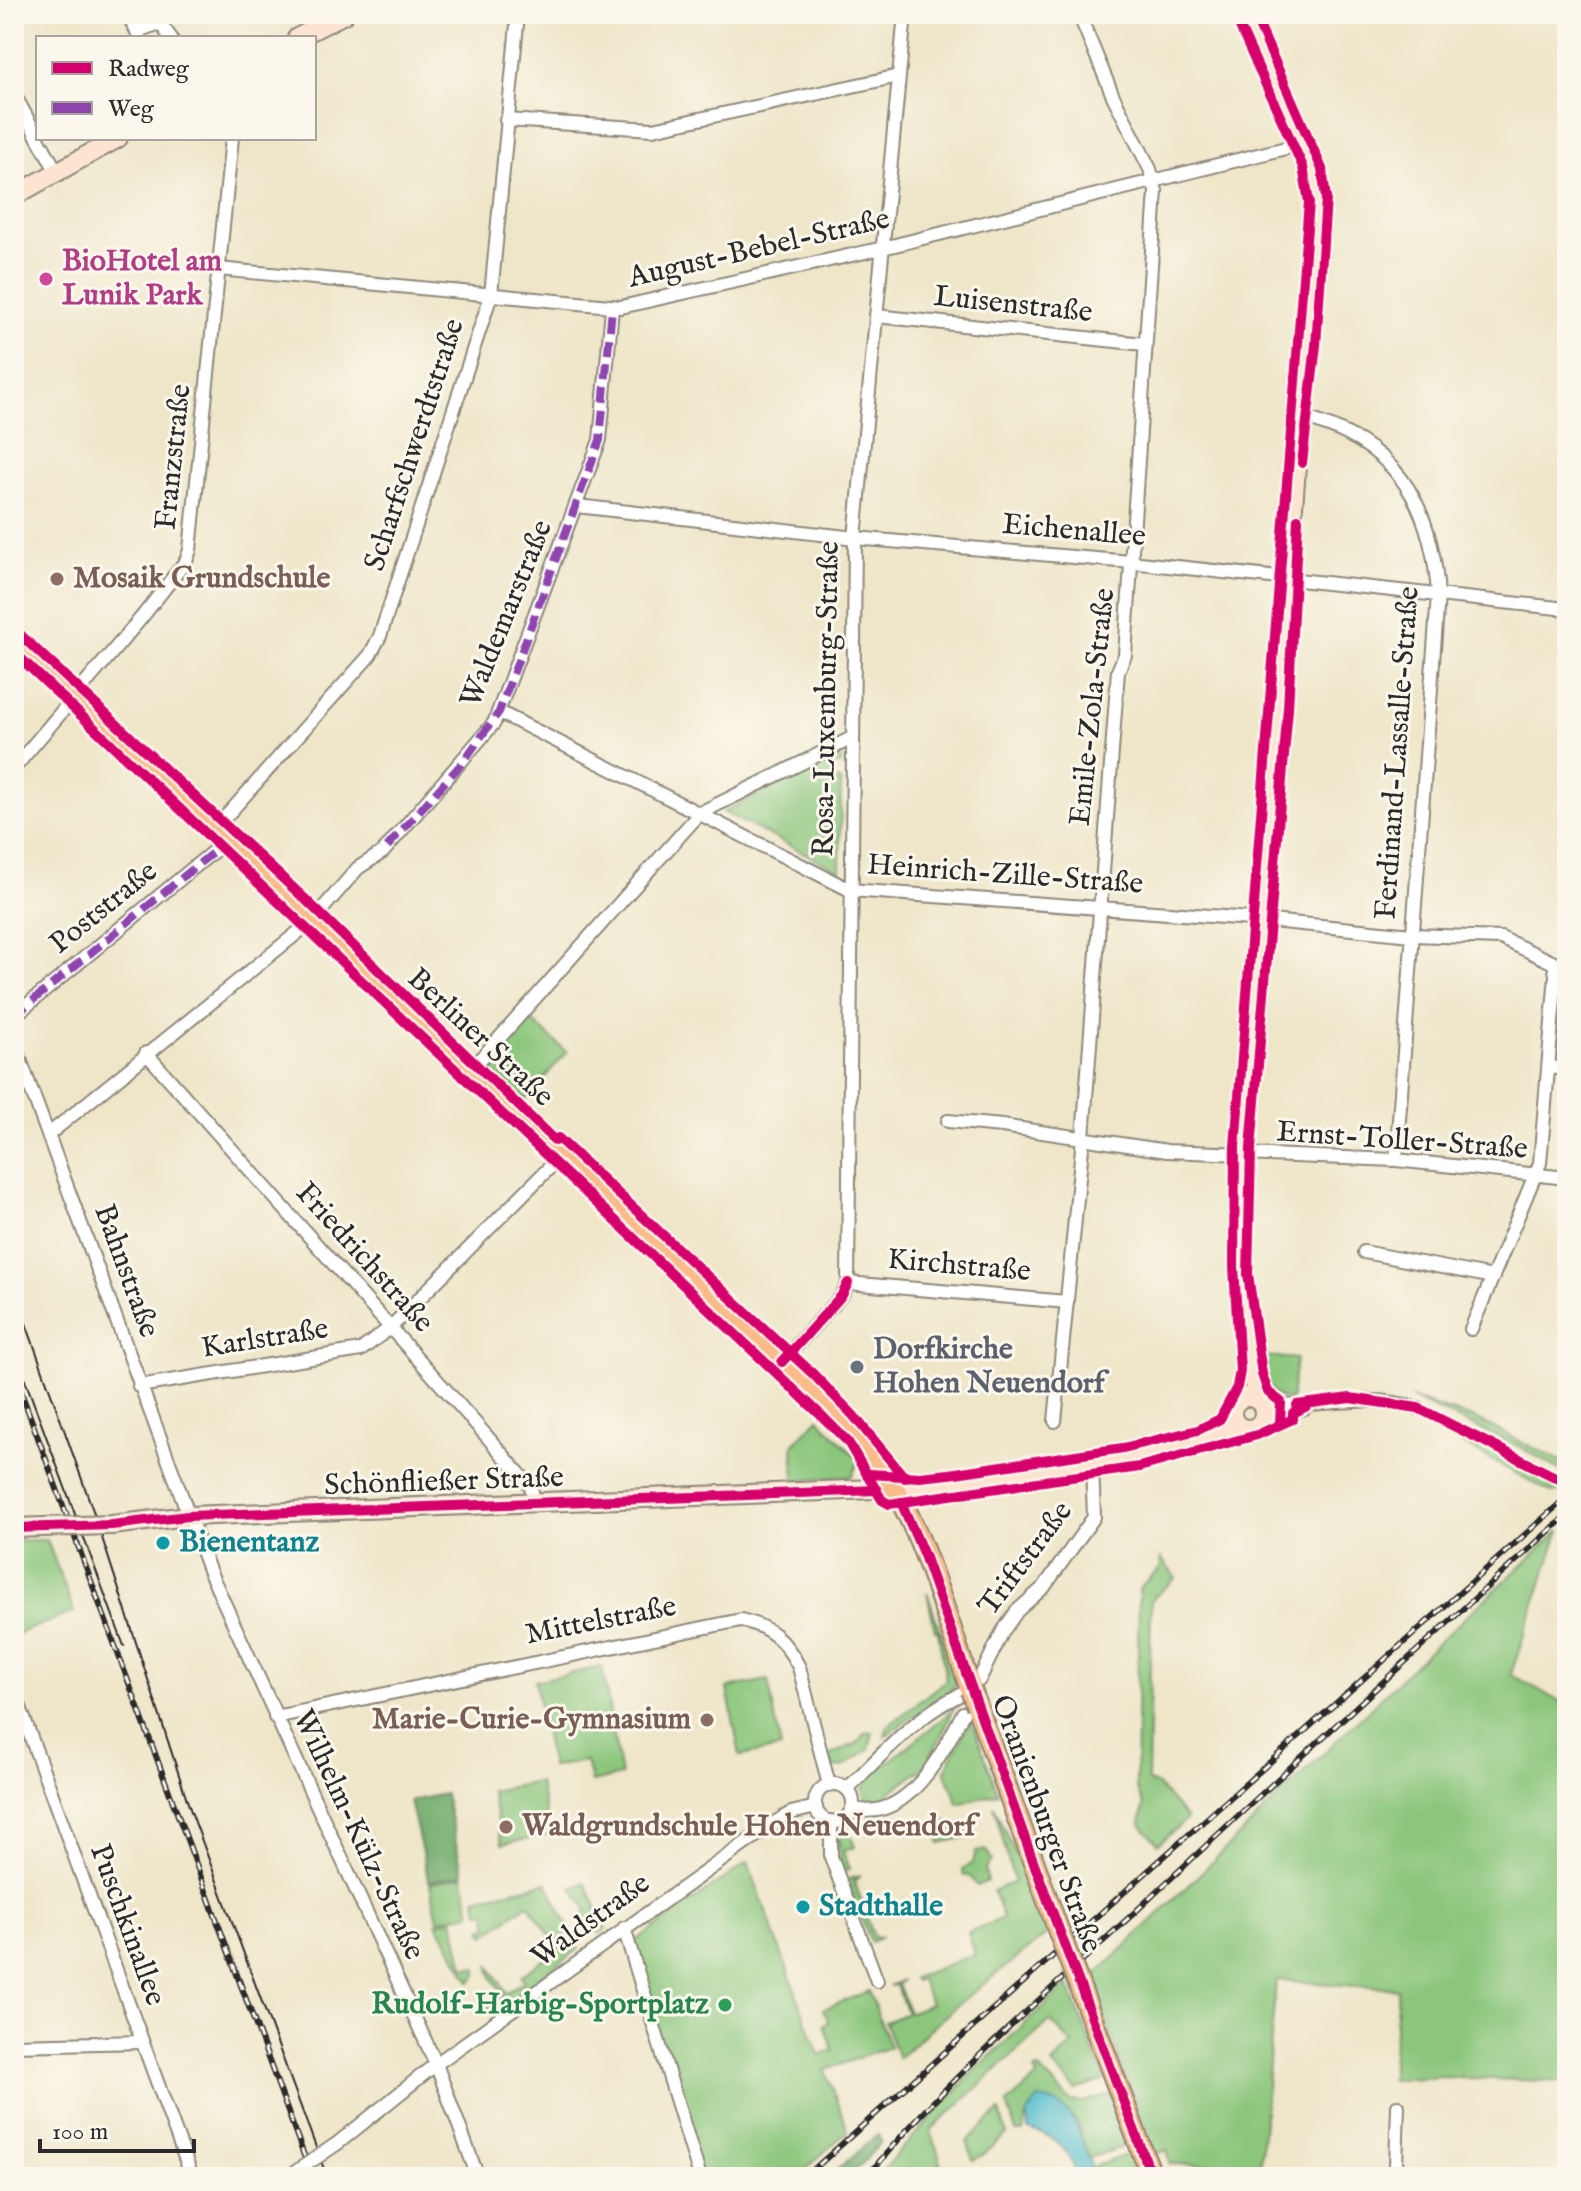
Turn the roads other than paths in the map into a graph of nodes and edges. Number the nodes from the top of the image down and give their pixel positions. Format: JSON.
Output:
{"nodes":[{"id":1,"x":127,"y":14,"type":"edge"},
{"id":2,"x":344,"y":14,"type":"edge"},
{"id":3,"x":518,"y":14,"type":"edge"},
{"id":4,"x":905,"y":14,"type":"edge"},
{"id":5,"x":1079,"y":14,"type":"edge"},
{"id":6,"x":1244,"y":14,"type":"edge"},
{"id":7,"x":139,"y":34,"type":"edge"},
{"id":8,"x":170,"y":36,"type":"edge"},
{"id":9,"x":301,"y":36,"type":"edge"},
{"id":10,"x":899,"y":76,"type":"junction"},
{"id":11,"x":14,"y":94,"type":"edge"},
{"id":12,"x":506,"y":120,"type":"junction"},
{"id":13,"x":36,"y":134,"type":"edge"},
{"id":14,"x":39,"y":140,"type":"edge"},
{"id":15,"x":114,"y":140,"type":"edge"},
{"id":16,"x":232,"y":140,"type":"edge"},
{"id":17,"x":1302,"y":144,"type":"junction"},
{"id":18,"x":57,"y":172,"type":"junction"},
{"id":19,"x":1155,"y":180,"type":"junction"},
{"id":20,"x":14,"y":196,"type":"edge"},
{"id":21,"x":883,"y":248,"type":"junction"},
{"id":22,"x":218,"y":269,"type":"junction"},
{"id":23,"x":491,"y":295,"type":"junction"},
{"id":24,"x":612,"y":308,"type":"junction"},
{"id":25,"x":876,"y":316,"type":"junction"},
{"id":26,"x":1144,"y":344,"type":"junction"},
{"id":27,"x":1301,"y":417,"type":"junction"},
{"id":28,"x":577,"y":506,"type":"junction"},
{"id":29,"x":855,"y":538,"type":"junction"},
{"id":30,"x":1131,"y":562,"type":"junction"},
{"id":31,"x":1288,"y":580,"type":"junction"},
{"id":32,"x":1438,"y":595,"type":"junction"},
{"id":33,"x":1567,"y":609,"type":"edge"},
{"id":34,"x":14,"y":640,"type":"edge"},
{"id":35,"x":76,"y":699,"type":"junction"},
{"id":36,"x":499,"y":712,"type":"junction"},
{"id":37,"x":852,"y":738,"type":"junction"},
{"id":38,"x":14,"y":768,"type":"edge"},
{"id":39,"x":1567,"y":805,"type":"edge"},
{"id":40,"x":700,"y":813,"type":"junction"},
{"id":41,"x":220,"y":835,"type":"junction"},
{"id":42,"x":1567,"y":858,"type":"edge"},
{"id":43,"x":850,"y":890,"type":"junction"},
{"id":44,"x":1101,"y":909,"type":"junction"},
{"id":45,"x":312,"y":921,"type":"junction"},
{"id":46,"x":1261,"y":921,"type":"junction"},
{"id":47,"x":1412,"y":935,"type":"junction"},
{"id":48,"x":14,"y":1016,"type":"edge"},
{"id":49,"x":14,"y":1043,"type":"edge"},
{"id":50,"x":146,"y":1053,"type":"junction"},
{"id":51,"x":1549,"y":1067,"type":"junction"},
{"id":52,"x":1567,"y":1069,"type":"edge"},
{"id":53,"x":470,"y":1071,"type":"junction"},
{"id":54,"x":948,"y":1121,"type":"dead end"},
{"id":55,"x":49,"y":1134,"type":"junction"},
{"id":56,"x":1083,"y":1138,"type":"junction"},
{"id":57,"x":562,"y":1155,"type":"junction"},
{"id":58,"x":1243,"y":1155,"type":"junction"},
{"id":59,"x":1396,"y":1160,"type":"junction"},
{"id":60,"x":1537,"y":1175,"type":"junction"},
{"id":61,"x":1567,"y":1178,"type":"edge"},
{"id":62,"x":1364,"y":1252,"type":"dead end"},
{"id":63,"x":1493,"y":1277,"type":"junction"},
{"id":64,"x":848,"y":1283,"type":"junction"},
{"id":65,"x":1067,"y":1302,"type":"junction"},
{"id":66,"x":391,"y":1327,"type":"junction"},
{"id":67,"x":1471,"y":1329,"type":"dead end"},
{"id":68,"x":782,"y":1362,"type":"junction"},
{"id":69,"x":139,"y":1386,"type":"junction"},
{"id":70,"x":1255,"y":1406,"type":"junction"},
{"id":71,"x":1418,"y":1408,"type":"dead end"},
{"id":72,"x":1055,"y":1421,"type":"dead end"},
{"id":73,"x":1237,"y":1422,"type":"junction"},
{"id":74,"x":1092,"y":1465,"type":"junction"},
{"id":75,"x":894,"y":1489,"type":"junction"},
{"id":76,"x":534,"y":1502,"type":"junction"},
{"id":77,"x":188,"y":1516,"type":"junction"},
{"id":78,"x":14,"y":1528,"type":"edge"},
{"id":79,"x":14,"y":1691,"type":"edge"},
{"id":80,"x":970,"y":1694,"type":"junction"},
{"id":81,"x":275,"y":1717,"type":"junction"},
{"id":82,"x":829,"y":1785,"type":"junction"},
{"id":83,"x":847,"y":1789,"type":"junction"},
{"id":84,"x":816,"y":1807,"type":"junction"},
{"id":85,"x":852,"y":1808,"type":"junction"},
{"id":86,"x":831,"y":1821,"type":"junction"},
{"id":87,"x":624,"y":1928,"type":"junction"},
{"id":88,"x":877,"y":1981,"type":"dead end"},
{"id":89,"x":142,"y":2042,"type":"junction"},
{"id":90,"x":14,"y":2045,"type":"edge"},
{"id":91,"x":436,"y":2064,"type":"junction"},
{"id":92,"x":1398,"y":2106,"type":"dead end"},
{"id":93,"x":192,"y":2177,"type":"edge"},
{"id":94,"x":288,"y":2177,"type":"edge"},
{"id":95,"x":478,"y":2177,"type":"edge"},
{"id":96,"x":700,"y":2177,"type":"edge"},
{"id":97,"x":1152,"y":2177,"type":"edge"},
{"id":98,"x":1389,"y":2177,"type":"edge"}],
"edges":[{"from":1,"to":7,"type":"street"},
{"from":2,"to":9,"type":"main road"},
{"from":3,"to":12,"type":"street","name":"Scharfschwerdtstraße"},
{"from":4,"to":10,"type":"street","name":"Rosa-Luxemburg-Straße"},
{"from":5,"to":19,"type":"street"},
{"from":6,"to":17,"type":"main road"},
{"from":7,"to":8,"type":"street"},
{"from":10,"to":12,"type":"street"},
{"from":10,"to":21,"type":"street","name":"Rosa-Luxemburg-Straße"},
{"from":11,"to":13,"type":"street"},
{"from":12,"to":23,"type":"street","name":"Scharfschwerdtstraße"},
{"from":14,"to":18,"type":"street"},
{"from":15,"to":18,"type":"main road"},
{"from":16,"to":22,"type":"street","name":"Franzstraße"},
{"from":17,"to":19,"type":"street","name":"August-Bebel-Straße"},
{"from":17,"to":27,"type":"main road"},
{"from":18,"to":20,"type":"main road"},
{"from":19,"to":21,"type":"street","name":"August-Bebel-Straße"},
{"from":19,"to":26,"type":"street","name":"Emile-Zola-Straße"},
{"from":21,"to":24,"type":"street","name":"August-Bebel-Straße"},
{"from":21,"to":25,"type":"street","name":"Rosa-Luxemburg-Straße"},
{"from":22,"to":23,"type":"street","name":"August-Bebel-Straße"},
{"from":22,"to":35,"type":"street","name":"Franzstraße"},
{"from":23,"to":24,"type":"street","name":"August-Bebel-Straße"},
{"from":23,"to":41,"type":"street","name":"Scharfschwerdtstraße"},
{"from":24,"to":28,"type":"street","name":"Waldemarstraße"},
{"from":25,"to":26,"type":"street","name":"Luisenstraße"},
{"from":25,"to":29,"type":"street","name":"Rosa-Luxemburg-Straße"},
{"from":26,"to":30,"type":"street","name":"Emile-Zola-Straße"},
{"from":27,"to":31,"type":"main road"},
{"from":27,"to":32,"type":"street","name":"Ferdinand-Lassalle-Straße"},
{"from":28,"to":29,"type":"street","name":"Eichenallee"},
{"from":28,"to":36,"type":"street","name":"Waldemarstraße"},
{"from":29,"to":30,"type":"street","name":"Eichenallee"},
{"from":29,"to":37,"type":"street","name":"Rosa-Luxemburg-Straße"},
{"from":30,"to":31,"type":"street","name":"Eichenallee"},
{"from":30,"to":44,"type":"street","name":"Emile-Zola-Straße"},
{"from":31,"to":32,"type":"street","name":"Eichenallee"},
{"from":31,"to":46,"type":"main road"},
{"from":32,"to":33,"type":"street","name":"Eichenallee"},
{"from":32,"to":47,"type":"street","name":"Ferdinand-Lassalle-Straße"},
{"from":34,"to":35,"type":"main road","name":"Berliner Straße"},
{"from":35,"to":38,"type":"street","name":"Franzstraße"},
{"from":35,"to":41,"type":"main road","name":"Berliner Straße"},
{"from":36,"to":40,"type":"street","name":"Heinrich-Zille-Straße"},
{"from":36,"to":45,"type":"street","name":"Waldemarstraße"},
{"from":37,"to":40,"type":"street"},
{"from":37,"to":43,"type":"street","name":"Rosa-Luxemburg-Straße"},
{"from":39,"to":42,"type":"street"},
{"from":40,"to":43,"type":"street","name":"Heinrich-Zille-Straße"},
{"from":40,"to":53,"type":"street"},
{"from":41,"to":45,"type":"main road","name":"Berliner Straße"},
{"from":41,"to":48,"type":"street","name":"Poststraße"},
{"from":43,"to":44,"type":"street","name":"Heinrich-Zille-Straße"},
{"from":43,"to":64,"type":"street","name":"Rosa-Luxemburg-Straße"},
{"from":44,"to":46,"type":"street","name":"Heinrich-Zille-Straße"},
{"from":44,"to":56,"type":"street","name":"Emile-Zola-Straße"},
{"from":45,"to":50,"type":"street","name":"Waldemarstraße"},
{"from":45,"to":53,"type":"main road","name":"Berliner Straße"},
{"from":46,"to":47,"type":"street","name":"Heinrich-Zille-Straße"},
{"from":46,"to":58,"type":"main road"},
{"from":47,"to":51,"type":"street","name":"Heinrich-Zille-Straße"},
{"from":47,"to":59,"type":"street","name":"Ferdinand-Lassalle-Straße"},
{"from":49,"to":55,"type":"street","name":"Bahnstraße"},
{"from":50,"to":55,"type":"street","name":"Waldemarstraße"},
{"from":50,"to":66,"type":"street","name":"Friedrichstraße"},
{"from":51,"to":52,"type":"street"},
{"from":51,"to":60,"type":"street"},
{"from":53,"to":57,"type":"main road","name":"Berliner Straße"},
{"from":54,"to":56,"type":"street","name":"Ernst-Toller-Straße"},
{"from":55,"to":69,"type":"street","name":"Bahnstraße"},
{"from":56,"to":58,"type":"street","name":"Ernst-Toller-Straße"},
{"from":56,"to":65,"type":"street","name":"Emile-Zola-Straße"},
{"from":57,"to":66,"type":"street","name":"Karlstraße"},
{"from":57,"to":68,"type":"main road","name":"Berliner Straße"},
{"from":58,"to":59,"type":"street","name":"Ernst-Toller-Straße"},
{"from":58,"to":70,"type":"main road"},
{"from":59,"to":60,"type":"street","name":"Ernst-Toller-Straße"},
{"from":60,"to":61,"type":"street","name":"Ernst-Toller-Straße"},
{"from":60,"to":63,"type":"street"},
{"from":62,"to":63,"type":"street"},
{"from":63,"to":67,"type":"street"},
{"from":64,"to":65,"type":"street","name":"Kirchstraße"},
{"from":64,"to":68,"type":"street"},
{"from":65,"to":72,"type":"street","name":"Emile-Zola-Straße"},
{"from":66,"to":69,"type":"street","name":"Karlstraße"},
{"from":66,"to":76,"type":"street","name":"Friedrichstraße"},
{"from":68,"to":75,"type":"main road","name":"Berliner Straße"},
{"from":69,"to":77,"type":"street","name":"Bahnstraße"},
{"from":70,"to":71,"type":"street"},
{"from":70,"to":73,"type":"main road"},
{"from":70,"to":73,"type":"main road"},
{"from":73,"to":74,"type":"main road","name":"Schönfließer Straße"},
{"from":74,"to":75,"type":"main road","name":"Schönfließer Straße"},
{"from":74,"to":80,"type":"street","name":"Triftstraße"},
{"from":75,"to":76,"type":"main road","name":"Schönfließer Straße"},
{"from":75,"to":80,"type":"main road","name":"Oranienburger Straße"},
{"from":76,"to":77,"type":"main road","name":"Schönfließer Straße"},
{"from":77,"to":78,"type":"main road","name":"Schönfließer Straße","bridge":true},
{"from":77,"to":81,"type":"street","name":"Wilhelm-Külz-Straße"},
{"from":79,"to":89,"type":"street","name":"Puschkinallee"},
{"from":80,"to":83,"type":"street"},
{"from":80,"to":85,"type":"street","name":"Triftstraße"},
{"from":80,"to":97,"type":"main road","name":"Oranienburger Straße","bridge":true},
{"from":81,"to":82,"type":"street","name":"Mittelstraße"},
{"from":81,"to":91,"type":"street","name":"Wilhelm-Külz-Straße"},
{"from":82,"to":83,"type":"street"},
{"from":82,"to":84,"type":"street"},
{"from":83,"to":85,"type":"street"},
{"from":84,"to":86,"type":"street"},
{"from":84,"to":87,"type":"street","name":"Waldstraße"},
{"from":85,"to":86,"type":"street"},
{"from":86,"to":88,"type":"street"},
{"from":87,"to":91,"type":"street","name":"Waldstraße"},
{"from":87,"to":96,"type":"street"},
{"from":89,"to":90,"type":"street"},
{"from":89,"to":93,"type":"street","name":"Puschkinallee"},
{"from":91,"to":94,"type":"street","name":"Waldstraße","bridge":true},
{"from":91,"to":95,"type":"street","name":"Wilhelm-Külz-Straße"},
{"from":92,"to":98,"type":"street"}]}
